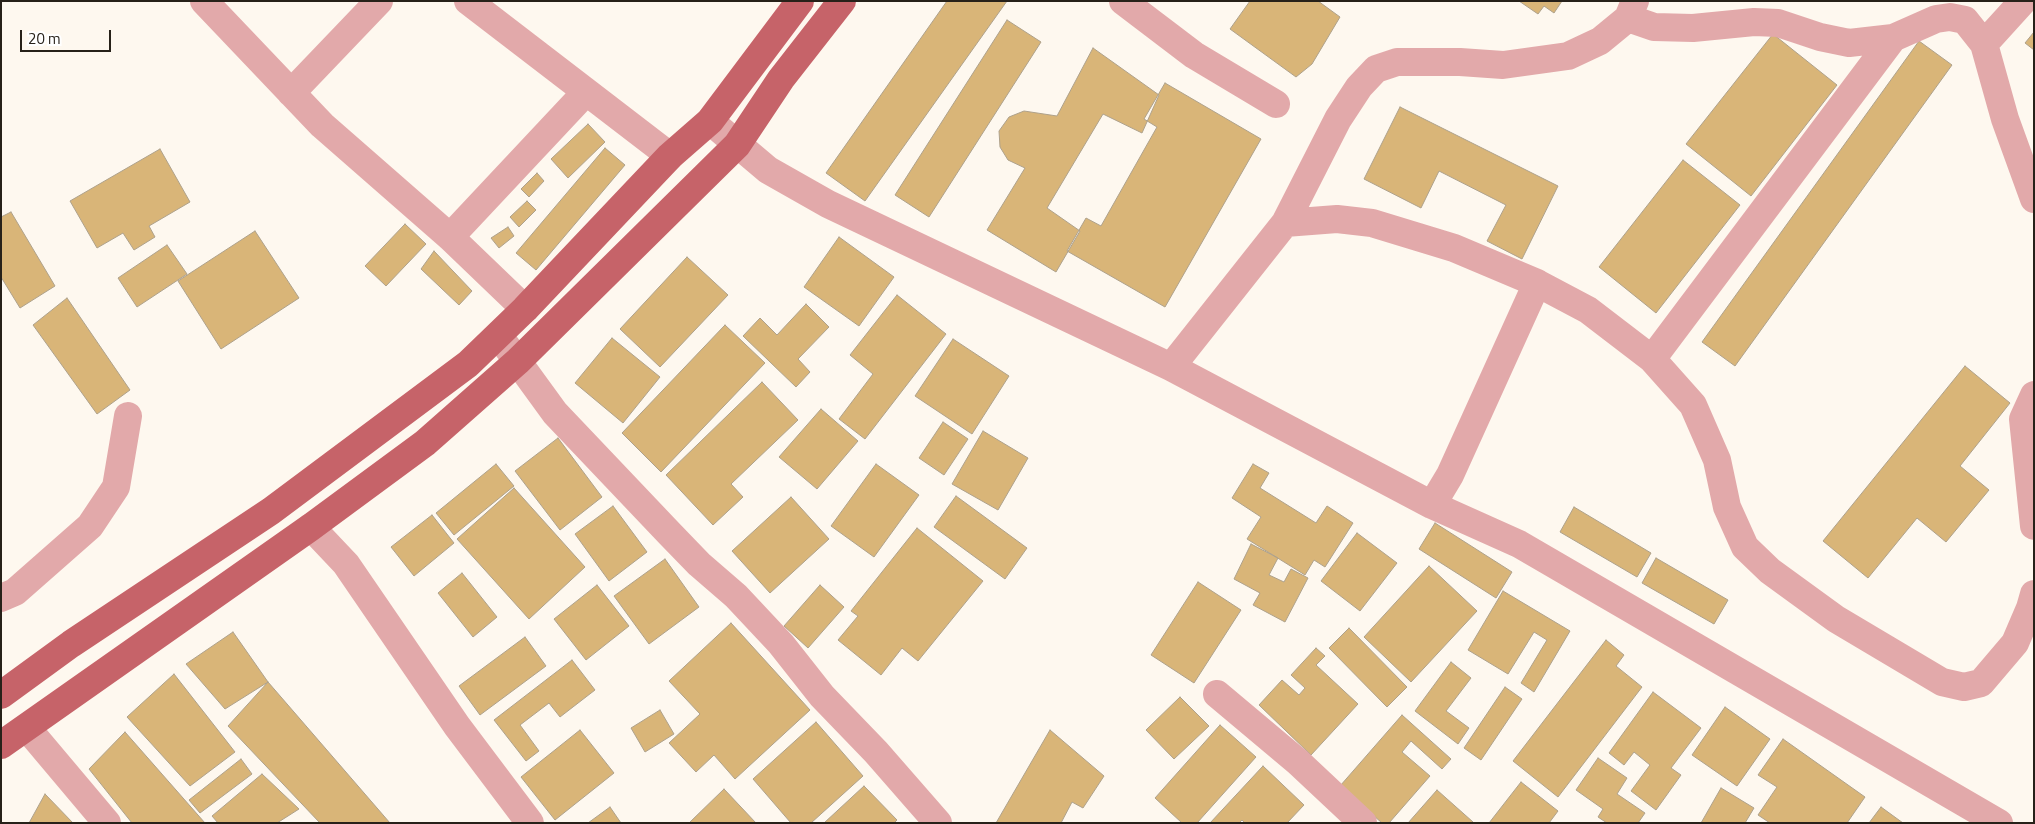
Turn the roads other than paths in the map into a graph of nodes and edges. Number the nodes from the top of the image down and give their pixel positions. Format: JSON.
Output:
{"nodes":[{"id":1,"x":204,"y":1,"type":"edge"},
{"id":2,"x":379,"y":1,"type":"edge"},
{"id":3,"x":468,"y":1,"type":"edge"},
{"id":4,"x":800,"y":1,"type":"edge"},
{"id":5,"x":842,"y":1,"type":"edge"},
{"id":6,"x":1123,"y":1,"type":"edge"},
{"id":7,"x":2023,"y":1,"type":"edge"},
{"id":8,"x":1632,"y":10,"type":"edge"},
{"id":9,"x":1893,"y":38,"type":"junction"},
{"id":10,"x":1984,"y":44,"type":"junction"},
{"id":11,"x":586,"y":92,"type":"junction"},
{"id":12,"x":292,"y":93,"type":"junction"},
{"id":13,"x":1276,"y":104,"type":"dead end"},
{"id":14,"x":710,"y":121,"type":"junction"},
{"id":15,"x":737,"y":145,"type":"junction"},
{"id":16,"x":670,"y":156,"type":"junction"},
{"id":17,"x":2034,"y":200,"type":"edge"},
{"id":18,"x":1284,"y":223,"type":"junction"},
{"id":19,"x":450,"y":237,"type":"junction"},
{"id":20,"x":1537,"y":283,"type":"junction"},
{"id":21,"x":525,"y":309,"type":"junction"},
{"id":22,"x":499,"y":336,"type":"junction"},
{"id":23,"x":1652,"y":359,"type":"junction"},
{"id":24,"x":518,"y":361,"type":"junction"},
{"id":25,"x":1171,"y":367,"type":"junction"},
{"id":26,"x":2034,"y":395,"type":"edge"},
{"id":27,"x":128,"y":416,"type":"dead end"},
{"id":28,"x":1432,"y":505,"type":"junction"},
{"id":29,"x":2034,"y":526,"type":"edge"},
{"id":30,"x":311,"y":527,"type":"junction"},
{"id":31,"x":2034,"y":594,"type":"edge"},
{"id":32,"x":1,"y":598,"type":"edge"},
{"id":33,"x":1217,"y":694,"type":"dead end"},
{"id":34,"x":1,"y":695,"type":"edge"},
{"id":35,"x":27,"y":728,"type":"junction"},
{"id":36,"x":1,"y":745,"type":"edge"},
{"id":37,"x":107,"y":823,"type":"edge"},
{"id":38,"x":530,"y":823,"type":"edge"},
{"id":39,"x":938,"y":823,"type":"edge"},
{"id":40,"x":1363,"y":823,"type":"edge"},
{"id":41,"x":1998,"y":823,"type":"edge"}],
"edges":[{"from":1,"to":12,"type":"street"},
{"from":2,"to":12,"type":"street"},
{"from":3,"to":11,"type":"street"},
{"from":4,"to":14,"type":"main road"},
{"from":5,"to":15,"type":"main road"},
{"from":6,"to":13,"type":"street"},
{"from":7,"to":10,"type":"street"},
{"from":8,"to":9,"type":"street"},
{"from":8,"to":18,"type":"street"},
{"from":9,"to":10,"type":"street"},
{"from":9,"to":23,"type":"street"},
{"from":10,"to":17,"type":"street"},
{"from":11,"to":16,"type":"street"},
{"from":11,"to":19,"type":"street"},
{"from":12,"to":19,"type":"street"},
{"from":14,"to":15,"type":"street"},
{"from":14,"to":16,"type":"main road"},
{"from":15,"to":24,"type":"main road"},
{"from":15,"to":25,"type":"street"},
{"from":16,"to":21,"type":"main road"},
{"from":18,"to":20,"type":"street"},
{"from":18,"to":25,"type":"street"},
{"from":19,"to":21,"type":"street"},
{"from":20,"to":23,"type":"street"},
{"from":20,"to":28,"type":"street"},
{"from":21,"to":22,"type":"main road"},
{"from":22,"to":24,"type":"street"},
{"from":22,"to":34,"type":"main road"},
{"from":23,"to":31,"type":"street"},
{"from":24,"to":30,"type":"main road"},
{"from":24,"to":39,"type":"street"},
{"from":25,"to":28,"type":"street"},
{"from":26,"to":29,"type":"street"},
{"from":27,"to":32,"type":"street"},
{"from":28,"to":41,"type":"street"},
{"from":30,"to":35,"type":"main road"},
{"from":30,"to":38,"type":"street"},
{"from":33,"to":40,"type":"street"},
{"from":35,"to":36,"type":"main road"},
{"from":35,"to":37,"type":"street"}]}
